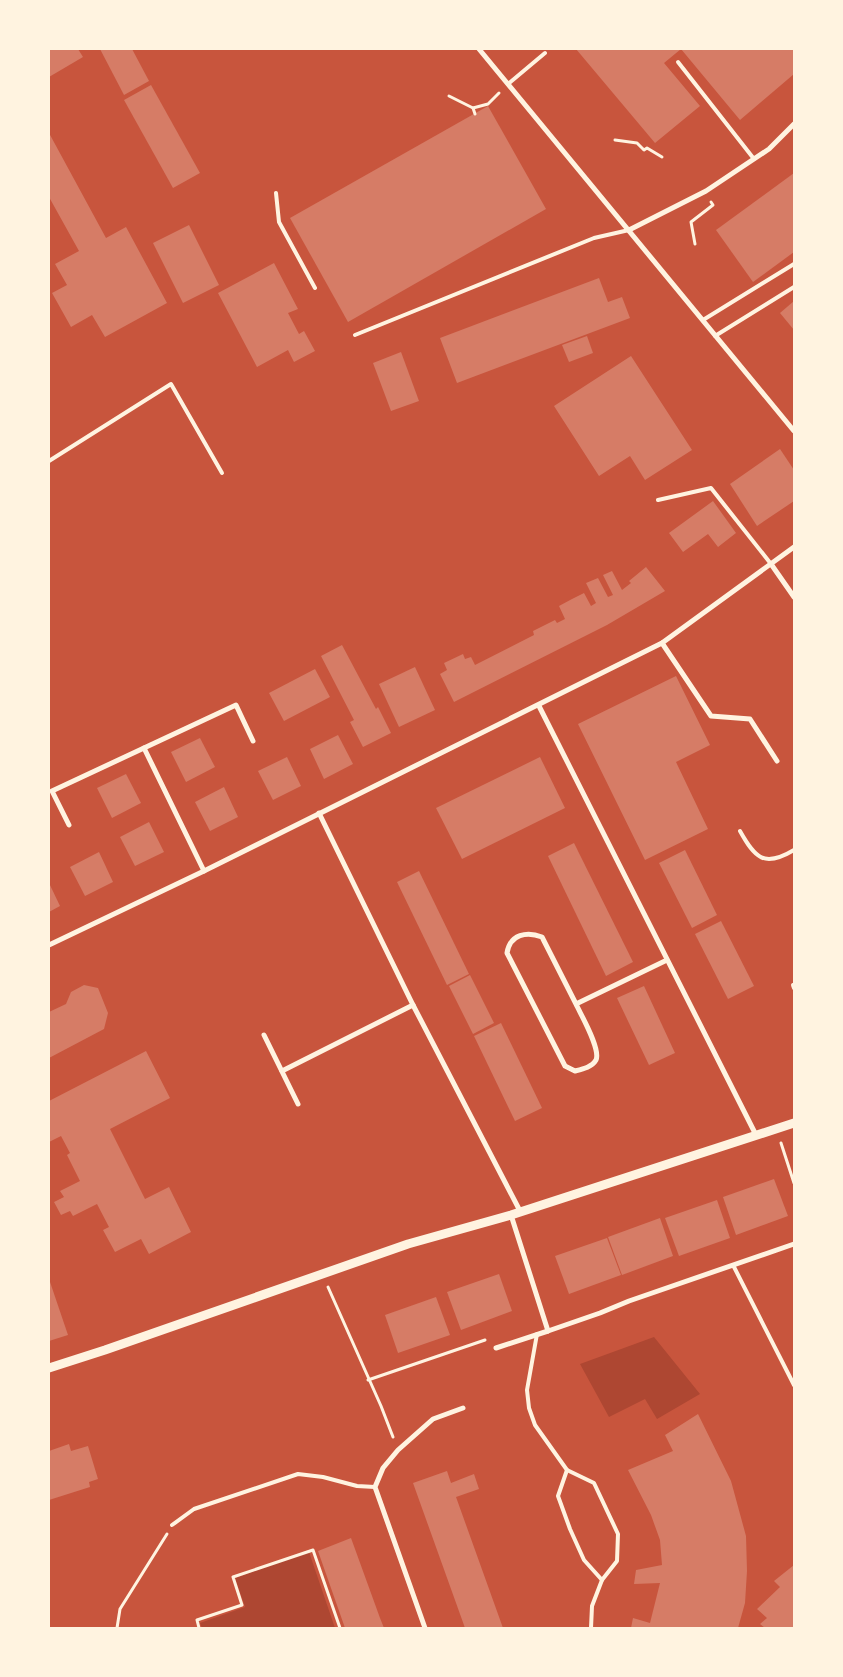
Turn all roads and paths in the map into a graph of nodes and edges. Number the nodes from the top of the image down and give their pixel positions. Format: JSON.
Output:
{"nodes":[{"id":1,"x":479,"y":49,"type":"edge"},
{"id":2,"x":545,"y":52,"type":"dead end"},
{"id":3,"x":678,"y":62,"type":"dead end"},
{"id":4,"x":508,"y":84,"type":"junction"},
{"id":5,"x":449,"y":96,"type":"dead end"},
{"id":6,"x":473,"y":108,"type":"junction"},
{"id":7,"x":475,"y":114,"type":"dead end"},
{"id":8,"x":794,"y":124,"type":"edge"},
{"id":9,"x":615,"y":140,"type":"dead end"},
{"id":10,"x":662,"y":156,"type":"dead end"},
{"id":11,"x":754,"y":159,"type":"junction"},
{"id":12,"x":276,"y":193,"type":"dead end"},
{"id":13,"x":709,"y":200,"type":"dead end"},
{"id":14,"x":629,"y":230,"type":"junction"},
{"id":15,"x":695,"y":244,"type":"dead end"},
{"id":16,"x":794,"y":264,"type":"edge"},
{"id":17,"x":315,"y":288,"type":"dead end"},
{"id":18,"x":794,"y":288,"type":"edge"},
{"id":19,"x":703,"y":320,"type":"junction"},
{"id":20,"x":355,"y":335,"type":"dead end"},
{"id":21,"x":715,"y":336,"type":"junction"},
{"id":22,"x":794,"y":430,"type":"edge"},
{"id":23,"x":49,"y":461,"type":"edge"},
{"id":24,"x":222,"y":473,"type":"dead end"},
{"id":25,"x":658,"y":500,"type":"dead end"},
{"id":26,"x":794,"y":547,"type":"edge"},
{"id":27,"x":771,"y":564,"type":"junction"},
{"id":28,"x":794,"y":597,"type":"edge"},
{"id":29,"x":662,"y":643,"type":"junction"},
{"id":30,"x":539,"y":706,"type":"junction"},
{"id":31,"x":253,"y":741,"type":"dead end"},
{"id":32,"x":144,"y":748,"type":"junction"},
{"id":33,"x":777,"y":761,"type":"dead end"},
{"id":34,"x":318,"y":813,"type":"junction"},
{"id":35,"x":69,"y":825,"type":"dead end"},
{"id":36,"x":740,"y":831,"type":"dead end"},
{"id":37,"x":794,"y":850,"type":"edge"},
{"id":38,"x":204,"y":871,"type":"junction"},
{"id":39,"x":49,"y":945,"type":"edge"},
{"id":40,"x":667,"y":960,"type":"junction"},
{"id":41,"x":576,"y":1004,"type":"junction"},
{"id":42,"x":413,"y":1005,"type":"junction"},
{"id":43,"x":264,"y":1035,"type":"dead end"},
{"id":44,"x":282,"y":1071,"type":"junction"},
{"id":45,"x":298,"y":1104,"type":"dead end"},
{"id":46,"x":794,"y":1123,"type":"edge"},
{"id":47,"x":776,"y":1129,"type":"junction"},
{"id":48,"x":756,"y":1135,"type":"junction"},
{"id":49,"x":794,"y":1183,"type":"edge"},
{"id":50,"x":520,"y":1212,"type":"junction"},
{"id":51,"x":511,"y":1215,"type":"junction"},
{"id":52,"x":794,"y":1244,"type":"edge"},
{"id":53,"x":733,"y":1265,"type":"junction"},
{"id":54,"x":322,"y":1274,"type":"junction"},
{"id":55,"x":548,"y":1331,"type":"junction"},
{"id":56,"x":537,"y":1334,"type":"junction"},
{"id":57,"x":496,"y":1348,"type":"joint"},
{"id":58,"x":49,"y":1368,"type":"edge"},
{"id":59,"x":368,"y":1380,"type":"junction"},
{"id":60,"x":794,"y":1386,"type":"edge"},
{"id":61,"x":463,"y":1408,"type":"dead end"},
{"id":62,"x":398,"y":1450,"type":"junction"},
{"id":63,"x":567,"y":1470,"type":"junction"},
{"id":64,"x":375,"y":1487,"type":"junction"},
{"id":65,"x":172,"y":1525,"type":"joint"},
{"id":66,"x":602,"y":1580,"type":"junction"},
{"id":67,"x":117,"y":1628,"type":"edge"},
{"id":68,"x":199,"y":1628,"type":"edge"},
{"id":69,"x":340,"y":1628,"type":"edge"},
{"id":70,"x":425,"y":1628,"type":"edge"},
{"id":71,"x":591,"y":1628,"type":"edge"}],
"edges":[{"from":1,"to":4,"type":"street"},
{"from":2,"to":4,"type":"lane"},
{"from":3,"to":11,"type":"lane"},
{"from":4,"to":6,"type":"path"},
{"from":4,"to":14,"type":"street"},
{"from":5,"to":6,"type":"path"},
{"from":6,"to":7,"type":"path"},
{"from":8,"to":11,"type":"street"},
{"from":9,"to":10,"type":"path"},
{"from":11,"to":14,"type":"street"},
{"from":12,"to":17,"type":"lane"},
{"from":13,"to":15,"type":"path"},
{"from":14,"to":19,"type":"street"},
{"from":14,"to":20,"type":"lane"},
{"from":16,"to":19,"type":"lane"},
{"from":18,"to":21,"type":"lane"},
{"from":19,"to":21,"type":"street"},
{"from":21,"to":22,"type":"street"},
{"from":23,"to":24,"type":"lane"},
{"from":25,"to":27,"type":"lane"},
{"from":26,"to":27,"type":"street"},
{"from":27,"to":28,"type":"street"},
{"from":27,"to":29,"type":"street"},
{"from":29,"to":30,"type":"street"},
{"from":29,"to":33,"type":"street"},
{"from":30,"to":34,"type":"street"},
{"from":30,"to":40,"type":"street"},
{"from":31,"to":32,"type":"street"},
{"from":32,"to":35,"type":"street"},
{"from":32,"to":38,"type":"street"},
{"from":34,"to":38,"type":"street"},
{"from":34,"to":42,"type":"street"},
{"from":36,"to":37,"type":"lane"},
{"from":38,"to":39,"type":"street"},
{"from":40,"to":41,"type":"street"},
{"from":40,"to":48,"type":"street"},
{"from":41,"to":41,"type":"street"},
{"from":42,"to":44,"type":"street"},
{"from":42,"to":50,"type":"street"},
{"from":43,"to":44,"type":"street"},
{"from":44,"to":45,"type":"street"},
{"from":46,"to":47,"type":"street"},
{"from":47,"to":48,"type":"street"},
{"from":47,"to":49,"type":"path"},
{"from":48,"to":50,"type":"street"},
{"from":50,"to":51,"type":"street"},
{"from":51,"to":54,"type":"street"},
{"from":51,"to":55,"type":"street"},
{"from":52,"to":53,"type":"street"},
{"from":53,"to":55,"type":"street"},
{"from":53,"to":60,"type":"lane"},
{"from":54,"to":58,"type":"street"},
{"from":54,"to":59,"type":"path"},
{"from":55,"to":56,"type":"street"},
{"from":56,"to":57,"type":"street"},
{"from":56,"to":63,"type":"lane"},
{"from":57,"to":59,"type":"path"},
{"from":59,"to":62,"type":"path"},
{"from":61,"to":62,"type":"street"},
{"from":62,"to":64,"type":"street"},
{"from":63,"to":66,"type":"lane"},
{"from":63,"to":66,"type":"lane"},
{"from":64,"to":65,"type":"lane"},
{"from":64,"to":70,"type":"street"},
{"from":65,"to":67,"type":"path"},
{"from":66,"to":71,"type":"lane"},
{"from":68,"to":69,"type":"path"}]}
